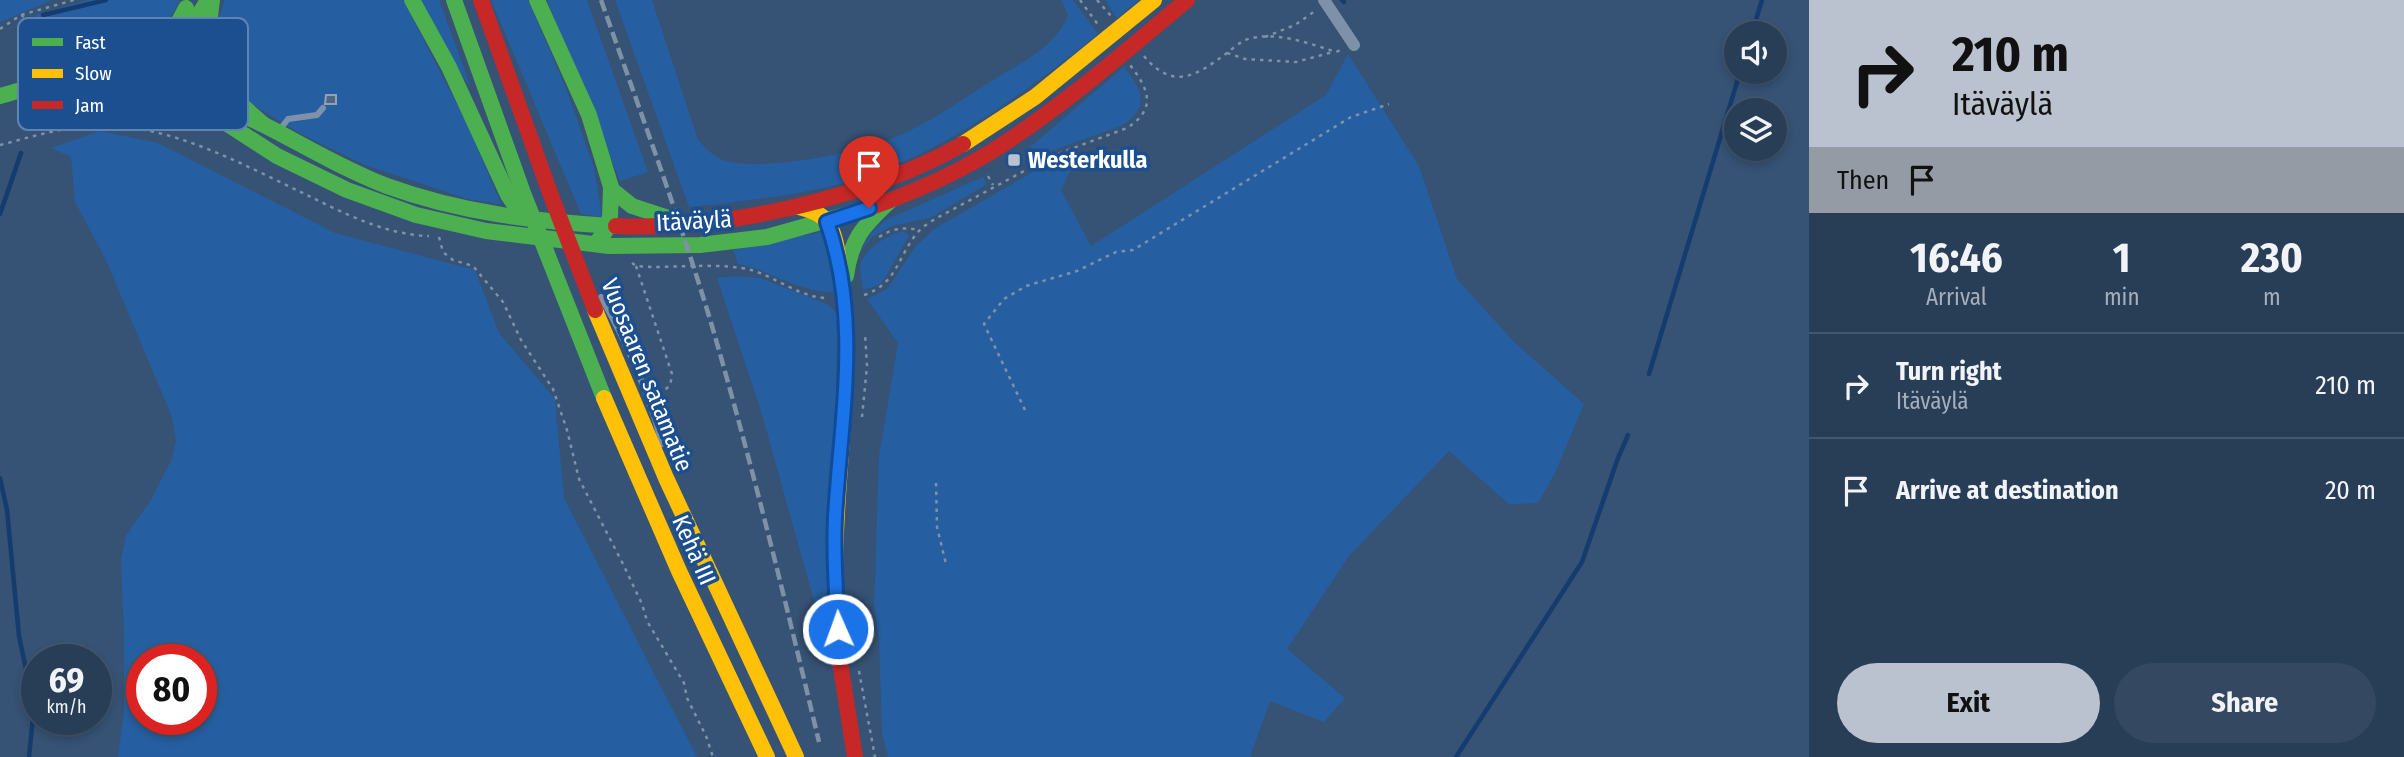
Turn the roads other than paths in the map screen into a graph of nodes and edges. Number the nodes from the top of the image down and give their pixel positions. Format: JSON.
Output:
{"nodes":[{"id":1,"x":190,"y":0,"type":"edge"},
{"id":2,"x":210,"y":0,"type":"edge"},
{"id":3,"x":412,"y":0,"type":"edge"},
{"id":4,"x":454,"y":0,"type":"edge"},
{"id":5,"x":481,"y":0,"type":"edge"},
{"id":6,"x":537,"y":0,"type":"edge"},
{"id":7,"x":1154,"y":0,"type":"edge"},
{"id":8,"x":1186,"y":0,"type":"edge"},
{"id":9,"x":1326,"y":2,"type":"edge"},
{"id":10,"x":182,"y":18,"type":"edge"},
{"id":11,"x":198,"y":18,"type":"edge"},
{"id":12,"x":209,"y":18,"type":"edge"},
{"id":13,"x":1354,"y":45,"type":"road end"},
{"id":14,"x":18,"y":91,"type":"edge"},
{"id":15,"x":0,"y":96,"type":"edge"},
{"id":16,"x":323,"y":108,"type":"dead end"},
{"id":17,"x":248,"y":112,"type":"edge"},
{"id":18,"x":248,"y":118,"type":"edge"},
{"id":19,"x":263,"y":124,"type":"junction"},
{"id":20,"x":237,"y":130,"type":"edge"},
{"id":21,"x":279,"y":133,"type":"junction"},
{"id":22,"x":612,"y":190,"type":"junction"},
{"id":23,"x":890,"y":201,"type":"junction"},
{"id":24,"x":799,"y":206,"type":"junction"},
{"id":25,"x":827,"y":222,"type":"junction"},
{"id":26,"x":687,"y":224,"type":"junction"},
{"id":27,"x":600,"y":225,"type":"junction"},
{"id":28,"x":540,"y":242,"type":"junction"},
{"id":29,"x":596,"y":243,"type":"junction"},
{"id":30,"x":840,"y":295,"type":"junction"},
{"id":31,"x":767,"y":757,"type":"edge"},
{"id":32,"x":796,"y":757,"type":"edge"},
{"id":33,"x":855,"y":757,"type":"edge"}],
"edges":[{"from":1,"to":10,"type":"main road"},
{"from":2,"to":11,"type":"main road"},
{"from":2,"to":12,"type":"main road"},
{"from":3,"to":28,"type":"main road"},
{"from":4,"to":28,"type":"main road"},
{"from":5,"to":32,"type":"main road","name":"Vuosaaren satamatie"},
{"from":6,"to":22,"type":"main road"},
{"from":7,"to":24,"type":"main road","name":"Itäväylä"},
{"from":8,"to":23,"type":"main road","name":"Itäväylä"},
{"from":9,"to":13,"type":"street"},
{"from":14,"to":15,"type":"main road"},
{"from":16,"to":21,"type":"lane"},
{"from":17,"to":19,"type":"main road"},
{"from":18,"to":19,"type":"main road","name":"Itäväylä"},
{"from":19,"to":21,"type":"main road","name":"Itäväylä"},
{"from":20,"to":29,"type":"main road","name":"Itäväylä"},
{"from":21,"to":27,"type":"main road","name":"Itäväylä"},
{"from":22,"to":26,"type":"main road"},
{"from":22,"to":27,"type":"main road"},
{"from":23,"to":25,"type":"main road","name":"Itäväylä"},
{"from":23,"to":30,"type":"main road"},
{"from":24,"to":25,"type":"main road"},
{"from":24,"to":26,"type":"main road","name":"Itäväylä"},
{"from":25,"to":29,"type":"main road","name":"Itäväylä"},
{"from":25,"to":30,"type":"main road"},
{"from":26,"to":27,"type":"main road","name":"Itäväylä"},
{"from":27,"to":29,"type":"main road"},
{"from":28,"to":31,"type":"main road","name":"Kehä III"},
{"from":30,"to":33,"type":"main road"}]}
